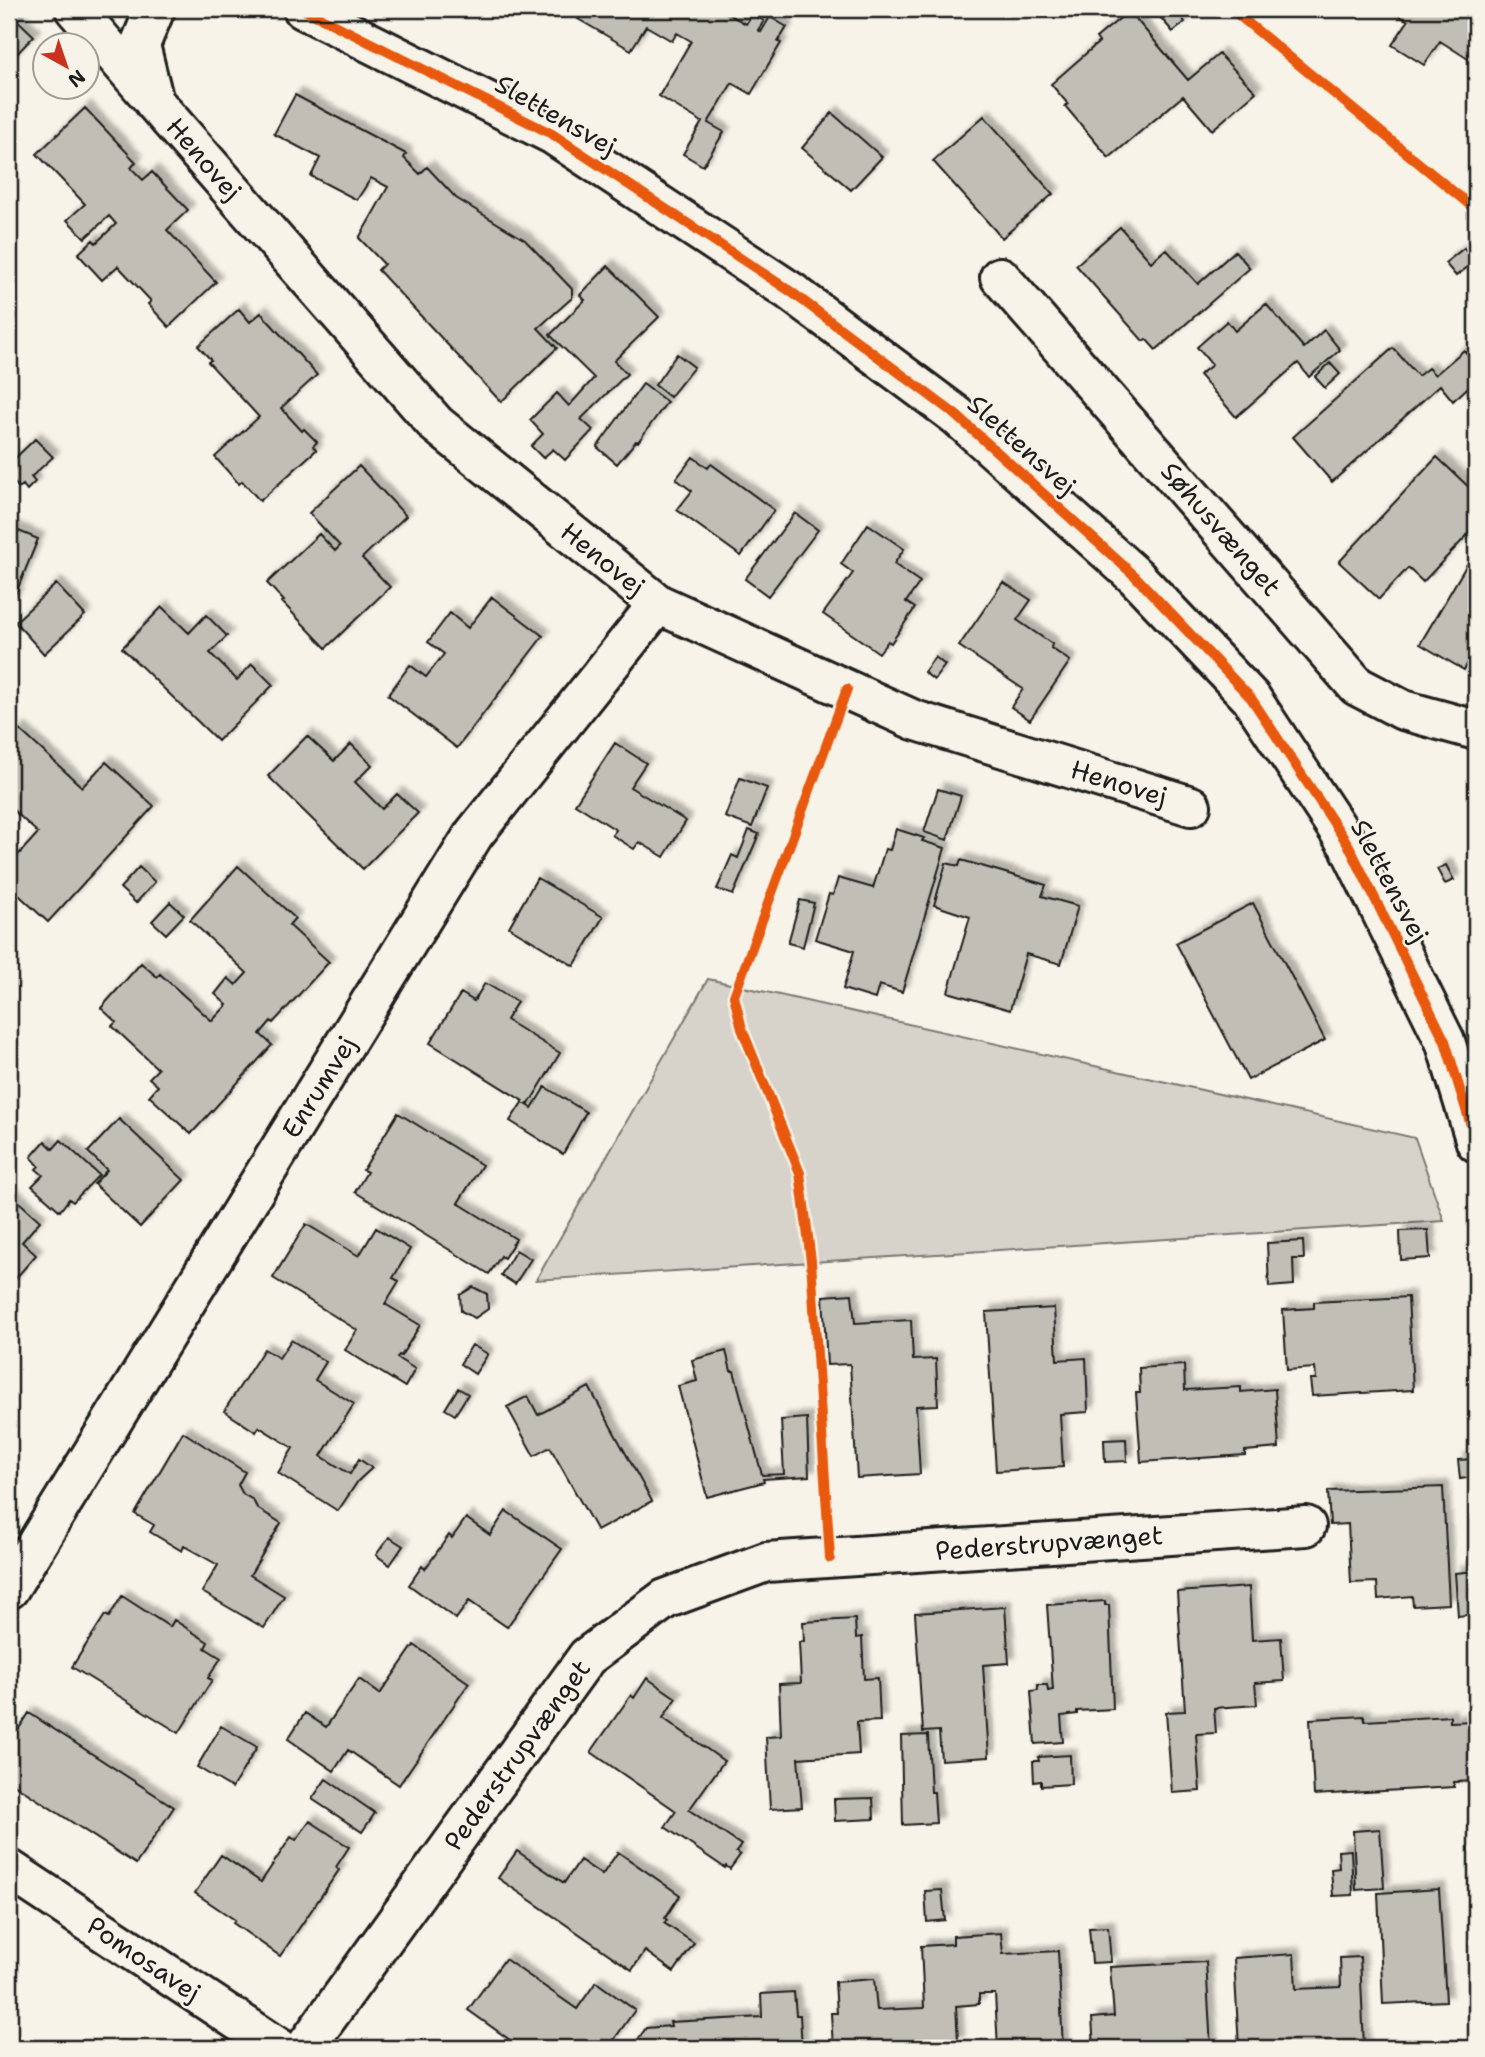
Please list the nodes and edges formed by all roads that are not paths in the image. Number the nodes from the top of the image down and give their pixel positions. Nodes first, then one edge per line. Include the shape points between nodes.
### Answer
1 (75, 9) edge
2 (155, 9) edge
3 (303, 9) edge
4 (155, 102) junction
5 (1000, 277) dead end
6 (658, 604) junction
7 (1476, 730) edge
8 (1191, 806) dead end
9 (1476, 1142) edge
10 (1306, 1525) dead end
11 (9, 1590) edge
12 (9, 1869) edge
13 (279, 2048) edge
14 (305, 2048) edge

1 - 4 street, Henovej
2 - 4 street, Henovej via 140,45
3 - 9 street, Slettensvej via 552,134 790,290 956,415 1135,576 1251,698 1349,846 1445,1041
4 - 6 street, Henovej via 436,424
5 - 7 street, Søhusvænget via 1357,686 1403,710
6 - 8 street, Henovej via 914,720
6 - 11 street, Enrumvej via 474,834
10 - 14 street, Pederstrupvænget via 766,1562 665,1599 587,1657
12 - 13 street, Pomosavej

